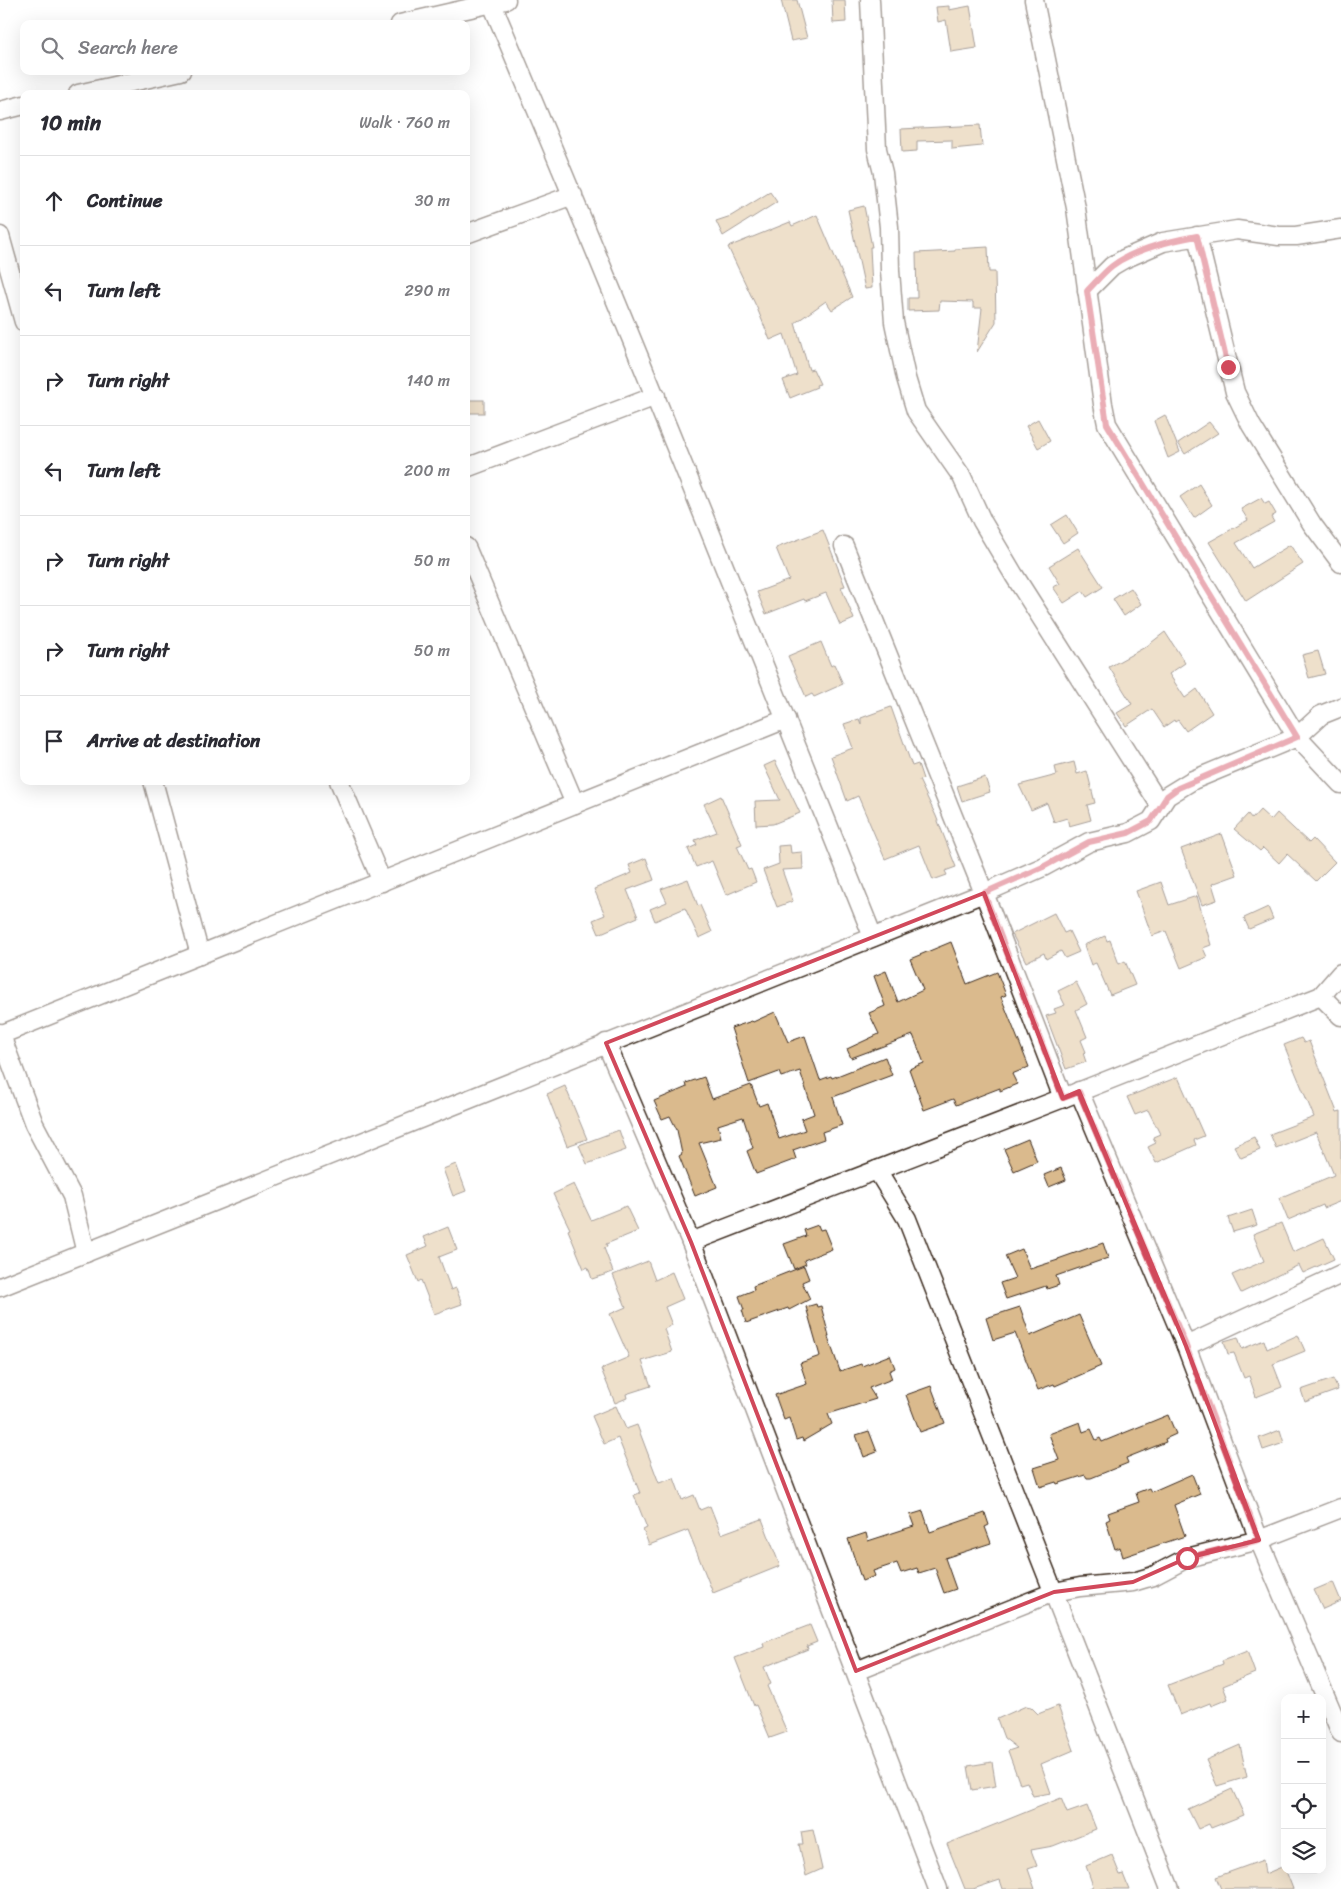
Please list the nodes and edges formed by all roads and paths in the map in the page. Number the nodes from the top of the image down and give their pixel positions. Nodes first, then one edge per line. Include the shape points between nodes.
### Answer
1 (870, 0) edge
2 (1034, 0) edge
3 (499, 2) edge
4 (418, 20) edge
5 (163, 75) edge
6 (96, 90) edge
7 (20, 107) edge
8 (0, 111) edge
9 (573, 195) junction
10 (1341, 229) edge
11 (470, 233) edge
12 (0, 236) edge
13 (1197, 236) junction
14 (1087, 291) junction
15 (20, 308) edge
16 (656, 396) junction
17 (470, 466) edge
18 (844, 546) dead end
19 (470, 556) edge
20 (1341, 563) edge
21 (1341, 707) edge
22 (786, 719) junction
23 (1297, 737) junction
24 (1341, 784) edge
25 (154, 785) edge
26 (341, 785) edge
27 (575, 804) junction
28 (1160, 805) junction
29 (382, 882) junction
30 (984, 893) junction
31 (873, 937) junction
32 (200, 955) junction
33 (1341, 973) edge
34 (1321, 996) junction
35 (1341, 1016) edge
36 (0, 1034) edge
37 (606, 1043) junction
38 (1071, 1095) junction
39 (878, 1170) junction
40 (691, 1242) junction
41 (86, 1253) junction
42 (1341, 1274) edge
43 (0, 1287) edge
44 (1186, 1346) junction
45 (1341, 1508) edge
46 (1259, 1540) junction
47 (1054, 1592) junction
48 (856, 1671) junction
49 (1341, 1733) edge
50 (938, 1889) edge
51 (1170, 1889) edge

1 - 28 street via 877,149 889,227 894,322 916,411 962,477 982,521 1014,575
2 - 14 street via 1076,208
3 - 4 street
3 - 9 street
5 - 6 street
7 - 8 street
9 - 11 street
9 - 16 street
10 - 13 street via 1296,236 1236,230
12 - 15 street
13 - 14 street via 1163,242 1124,259 1112,266
13 - 20 street via 1235,392 1251,425 1312,524
14 - 23 street via 1107,424
16 - 17 street
16 - 22 street
18 - 30 street
19 - 27 street
21 - 23 street via 1321,714
22 - 27 street
22 - 31 street
23 - 24 street
23 - 28 street via 1193,780 1167,796
25 - 32 street
26 - 29 street
27 - 29 street
28 - 30 street via 1151,821 1128,833 1089,842
29 - 32 street
30 - 31 street
30 - 38 street
31 - 37 street
32 - 36 street
33 - 34 street
34 - 35 street
34 - 38 street
36 - 41 street via 34,1124 72,1196
37 - 40 street
37 - 41 street
38 - 39 street
38 - 44 street
39 - 40 street
39 - 47 street via 907,1219
40 - 48 street
41 - 43 street
42 - 44 street
44 - 46 street
45 - 46 street
46 - 47 street via 1187,1558 1153,1576 1133,1582
46 - 49 street
47 - 48 street
47 - 51 street
48 - 50 street

